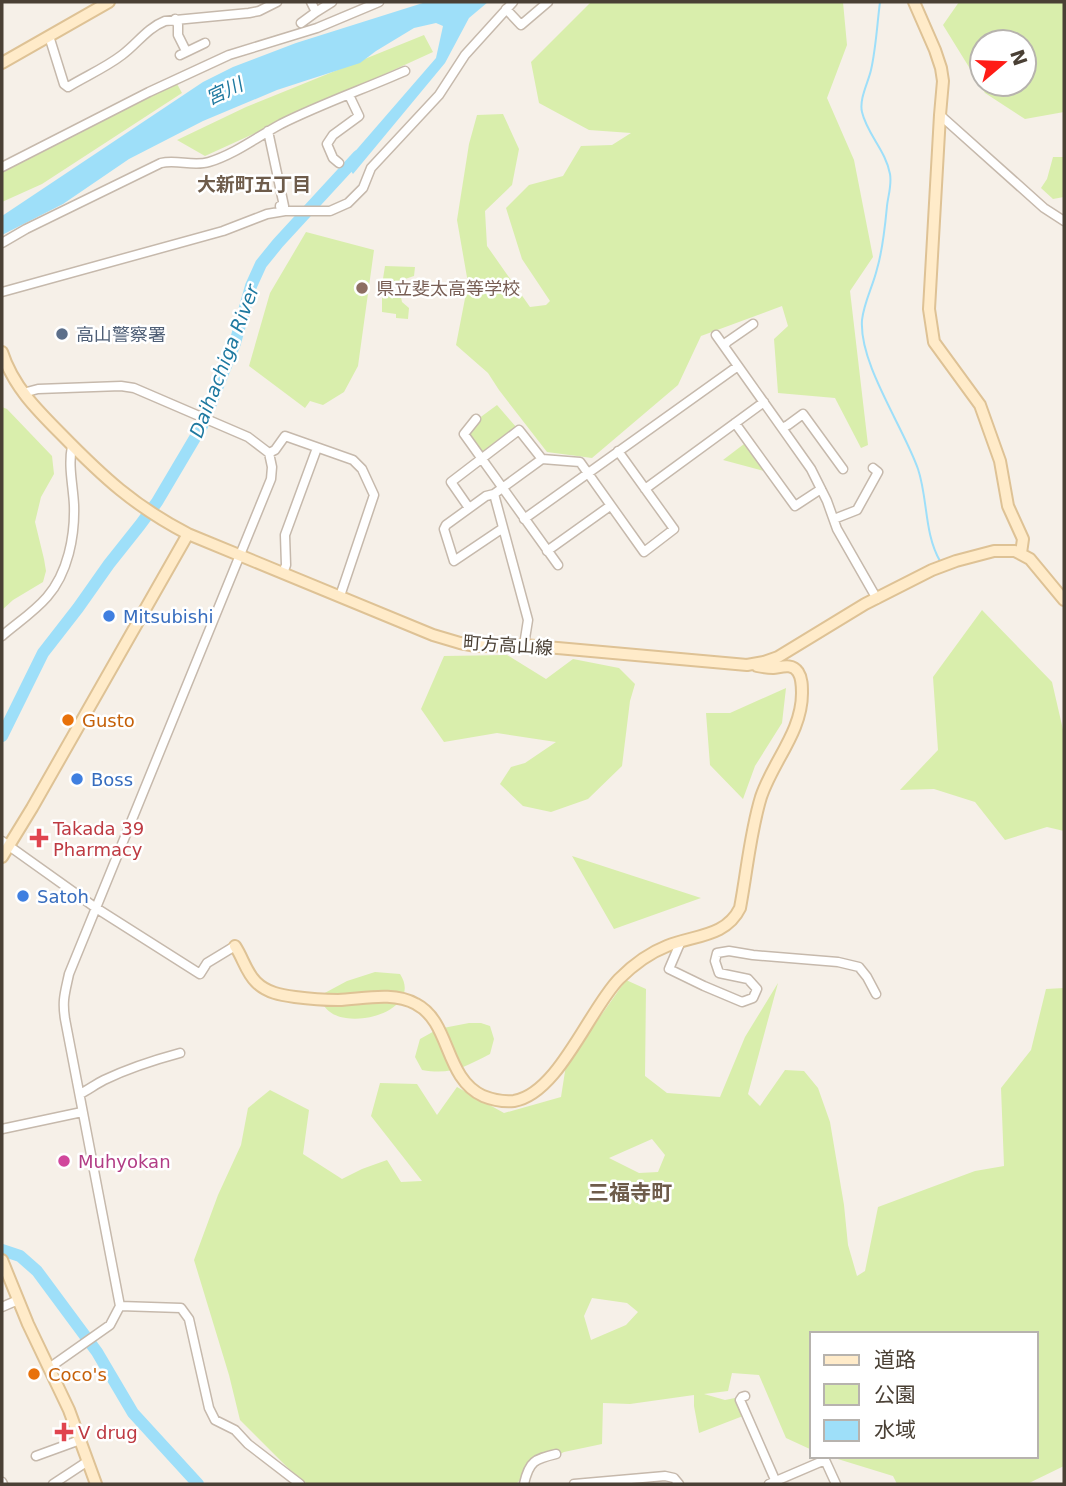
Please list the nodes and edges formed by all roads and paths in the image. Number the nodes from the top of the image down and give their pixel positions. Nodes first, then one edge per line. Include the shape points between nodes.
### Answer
1 (108, 2) edge
2 (278, 2) edge
3 (311, 2) edge
4 (332, 2) edge
5 (379, 2) edge
6 (548, 2) edge
7 (914, 2) edge
8 (509, 5) edge
9 (316, 12) junction
10 (175, 19) junction
11 (301, 23) dead end
12 (49, 36) junction
13 (205, 43) dead end
14 (2, 63) edge
15 (405, 71) dead end
16 (349, 95) junction
17 (940, 115) junction
18 (268, 131) junction
19 (339, 163) dead end
20 (2, 167) edge
21 (283, 211) junction
22 (1064, 221) edge
23 (2, 243) edge
24 (2, 292) edge
25 (753, 324) dead end
26 (716, 335) dead end
27 (724, 346) junction
28 (2, 352) edge
29 (738, 366) junction
30 (23, 393) junction
31 (764, 402) junction
32 (476, 419) dead end
33 (735, 423) junction
34 (782, 428) junction
35 (72, 446) junction
36 (317, 448) junction
37 (618, 451) junction
38 (269, 453) junction
39 (482, 459) junction
40 (542, 459) junction
41 (873, 468) dead end
42 (843, 469) dead end
43 (587, 474) junction
44 (502, 487) junction
45 (645, 489) junction
46 (821, 489) junction
47 (494, 494) junction
48 (610, 506) junction
49 (469, 508) junction
50 (524, 519) junction
51 (834, 519) junction
52 (503, 528) junction
53 (188, 534) junction
54 (547, 551) junction
55 (1021, 553) junction
56 (241, 555) junction
57 (558, 565) dead end
58 (283, 573) junction
59 (340, 596) junction
60 (877, 599) junction
61 (1064, 600) edge
62 (2, 636) edge
63 (524, 645) junction
64 (747, 665) junction
65 (5, 843) edge
66 (2, 857) edge
67 (96, 908) junction
68 (681, 941) junction
69 (235, 946) joint
70 (876, 994) dead end
71 (180, 1053) dead end
72 (79, 1094) junction
73 (82, 1112) junction
74 (2, 1129) edge
75 (3, 1263) edge
76 (18, 1300) junction
77 (120, 1306) junction
78 (2, 1307) edge
79 (49, 1368) junction
80 (745, 1396) dead end
81 (80, 1440) junction
82 (556, 1454) dead end
83 (36, 1456) dead end
84 (88, 1461) junction
85 (637, 1481) edge
86 (773, 1483) edge
87 (53, 1484) edge
88 (96, 1484) edge
89 (298, 1484) edge
90 (524, 1484) edge
91 (574, 1484) edge
92 (680, 1484) edge
93 (836, 1484) edge

1 - 12 street
2 - 10 street via 249,13
3 - 9 street
4 - 9 street
5 - 20 street via 317,28 229,55
6 - 8 street via 521,25
7 - 17 street via 941,68
8 - 21 street via 432,104 370,168 356,198 326,211
9 - 11 street
10 - 12 street via 157,24 124,54 68,87
10 - 13 street via 183,53
12 - 14 street
15 - 16 street
16 - 18 street
16 - 19 street via 359,116 327,144
17 - 22 street
17 - 55 street via 929,309 932,335 984,413 1008,506 1023,539
18 - 21 street
18 - 23 street via 225,157 205,163 162,163
21 - 24 street
25 - 27 street
26 - 27 street
27 - 29 street
28 - 30 street, 町方高山線
29 - 31 street
29 - 37 street
30 - 35 street, 町方高山線
30 - 38 street via 38,388 127,387 248,436
31 - 33 street
31 - 34 street
32 - 39 street via 464,433
33 - 45 street
33 - 46 street via 795,506
34 - 42 street via 803,414
34 - 46 street
35 - 53 street, 町方高山線 via 133,502
35 - 62 street via 74,524 60,577 47,597
36 - 38 street via 285,436
36 - 58 street via 285,535
36 - 59 street via 354,460 374,495
37 - 43 street
37 - 45 street
38 - 56 street via 271,479
39 - 40 street via 519,430
39 - 44 street
39 - 49 street via 451,482
40 - 43 street via 580,463
40 - 44 street
41 - 51 street via 878,472 856,510
43 - 48 street
43 - 50 street
44 - 47 street
44 - 50 street
45 - 48 street via 674,529 644,552
46 - 51 street
47 - 49 street
47 - 52 street
48 - 54 street
49 - 52 street via 444,528 454,561
50 - 54 street
51 - 60 street
52 - 63 street via 528,620
53 - 56 street, 町方高山線
53 - 65 street via 38,796
54 - 57 street
55 - 60 street, 町方高山線 via 994,551 942,565
55 - 61 street via 1036,564
56 - 58 street, 町方高山線
56 - 67 street
58 - 59 street, 町方高山線
59 - 63 street, 町方高山線 via 460,643
60 - 64 street, 町方高山線 via 778,657
63 - 64 street, 町方高山線
64 - 68 street via 797,670 802,684 800,712 761,798 740,908 719,930
65 - 66 street
65 - 67 street
67 - 69 street via 200,974 207,963
67 - 72 street via 63,1001
68 - 69 street via 630,968 611,987 549,1081 530,1095 507,1101 477,1093 464,1081 441,1034 417,1004 392,997 320,1000 273,992 250,975
68 - 70 street via 669,969 742,1002 753,998 757,989 748,979 719,972 717,953 859,967
71 - 72 street via 137,1066
72 - 73 street
73 - 74 street
73 - 77 street
75 - 76 street
76 - 78 street
76 - 79 street
77 - 79 street via 100,1334
77 - 89 street via 181,1308 188,1319 215,1420 235,1430
79 - 81 street
80 - 86 street via 740,1400
81 - 83 street
81 - 84 street
82 - 90 street via 537,1459
84 - 87 street
84 - 88 street
85 - 91 street
85 - 92 street via 669,1476
86 - 93 street via 825,1460

